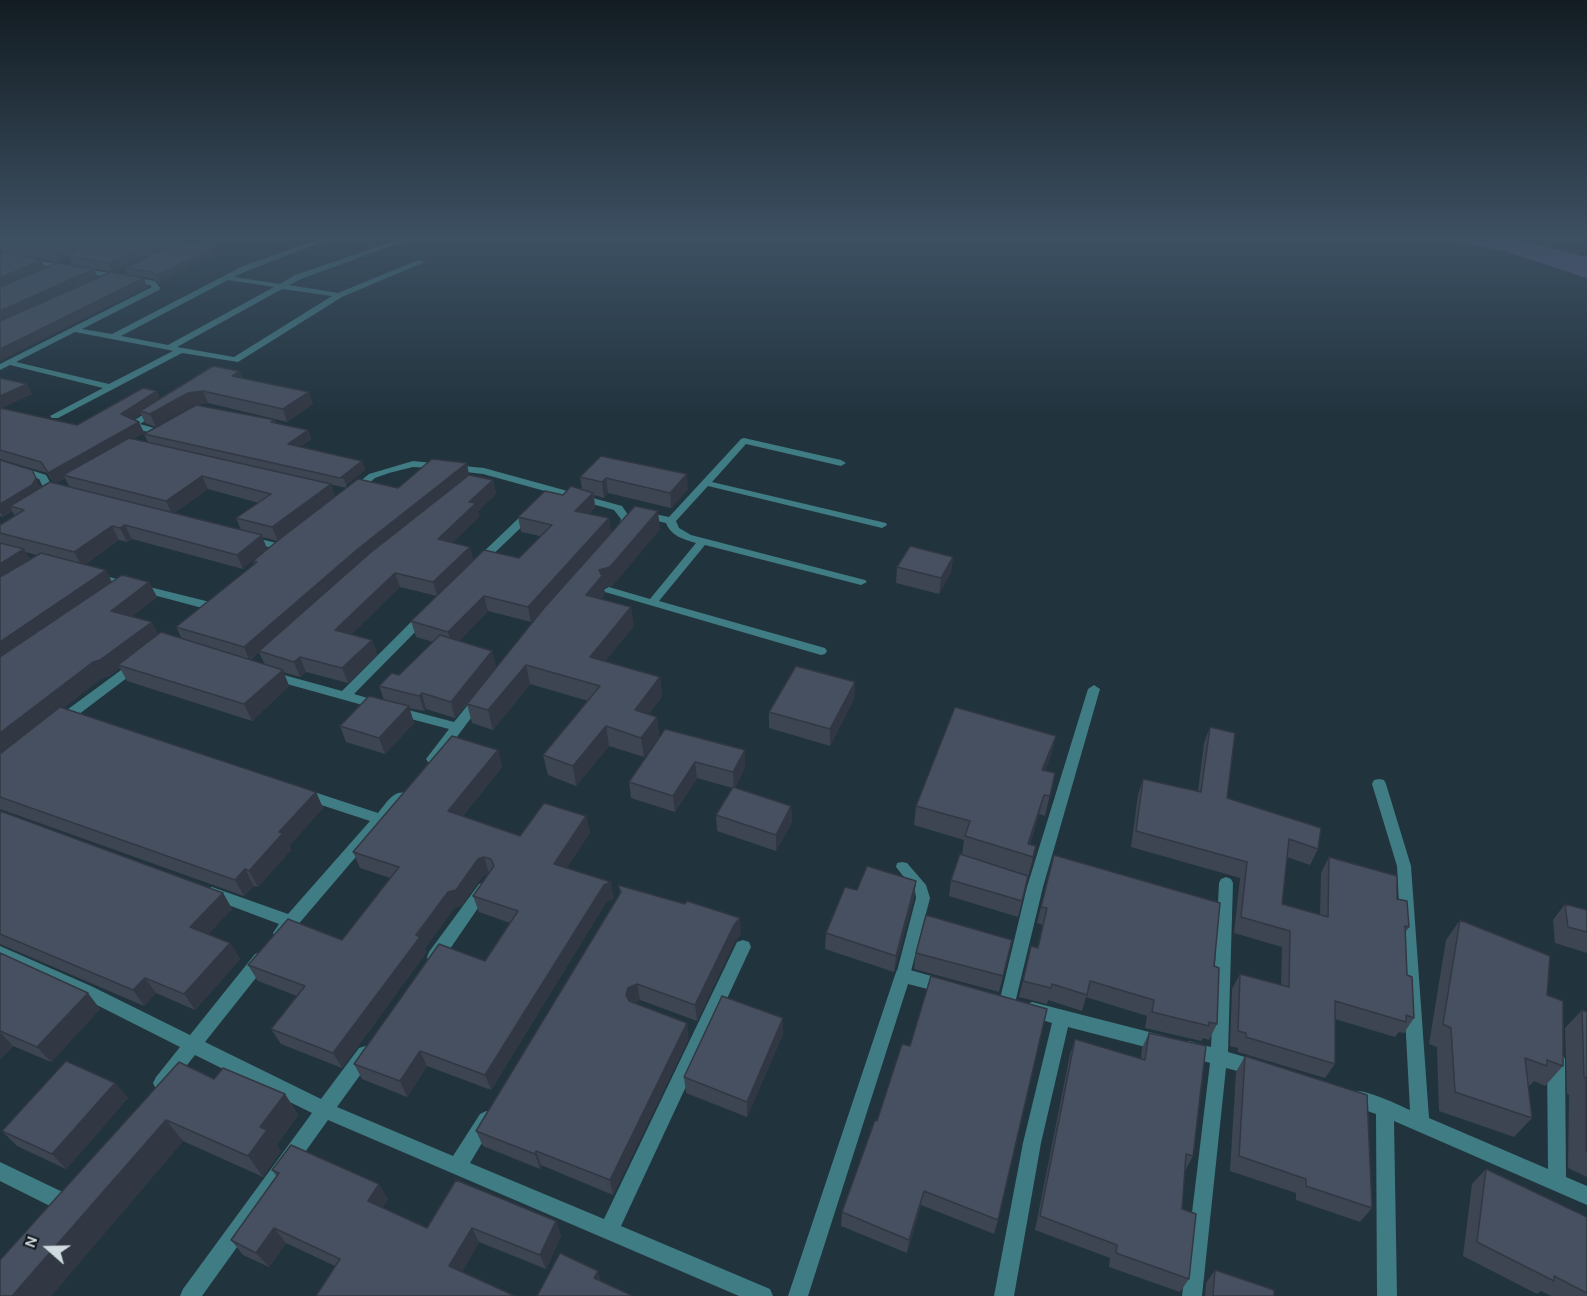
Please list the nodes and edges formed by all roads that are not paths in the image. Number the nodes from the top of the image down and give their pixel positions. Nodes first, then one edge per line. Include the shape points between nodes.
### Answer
1 (138, 297) edge
2 (189, 297) edge
3 (263, 297) edge
4 (335, 297) edge
5 (76, 330) junction
6 (113, 337) junction
7 (170, 348) junction
8 (181, 350) junction
9 (235, 360) junction
10 (10, 363) junction
11 (0, 367) edge
12 (225, 367) edge
13 (111, 387) junction
14 (164, 405) edge
15 (55, 416) dead end
16 (168, 426) edge
17 (158, 432) junction
18 (144, 441) edge
19 (841, 463) dead end
20 (1, 464) edge
21 (484, 471) junction
22 (706, 483) junction
23 (466, 485) edge
24 (556, 489) junction
25 (342, 496) edge
26 (38, 503) edge
27 (618, 508) junction
28 (671, 521) junction
29 (882, 525) dead end
30 (235, 536) edge
31 (616, 538) edge
32 (703, 541) junction
33 (280, 547) edge
34 (81, 572) edge
35 (466, 574) edge
36 (861, 582) dead end
37 (609, 590) dead end
38 (652, 603) junction
39 (210, 606) edge
40 (434, 606) edge
41 (821, 651) dead end
42 (149, 655) edge
43 (261, 672) edge
44 (1094, 688) dead end
45 (485, 691) edge
46 (344, 697) junction
47 (68, 716) junction
48 (90, 723) edge
49 (457, 727) junction
50 (51, 729) edge
51 (424, 771) edge
52 (1379, 784) dead end
53 (410, 787) edge
54 (291, 790) edge
55 (380, 819) junction
56 (902, 867) dead end
57 (490, 880) edge
58 (1226, 883) dead end
59 (201, 889) edge
60 (291, 922) junction
61 (743, 947) dead end
62 (0, 953) edge
63 (428, 966) edge
64 (903, 975) junction
65 (961, 990) edge
66 (1061, 1019) junction
67 (683, 1027) edge
68 (702, 1033) junction
69 (193, 1043) junction
70 (373, 1043) edge
71 (1556, 1047) edge
72 (1219, 1056) junction
73 (1274, 1073) edge
74 (1341, 1094) edge
75 (151, 1097) edge
76 (494, 1106) edge
77 (1385, 1108) junction
78 (324, 1110) junction
79 (1420, 1123) junction
80 (458, 1165) junction
81 (0, 1171) edge
82 (1557, 1183) junction
83 (1587, 1196) edge
84 (51, 1221) edge
85 (609, 1230) junction
86 (190, 1296) edge
87 (763, 1296) edge
88 (798, 1296) edge
89 (1004, 1296) edge
90 (1192, 1296) edge
91 (1387, 1296) edge

1 - 5 street
2 - 6 street
3 - 7 street
4 - 9 street
5 - 6 street
5 - 10 street
6 - 7 street
7 - 8 street
8 - 9 street
8 - 13 street
9 - 12 street
10 - 11 street
10 - 13 street
13 - 15 street
14 - 17 street via 133,425
16 - 17 street
17 - 18 street
19 - 22 street via 744,441
20 - 26 street via 43,477 52,492
21 - 23 street
21 - 24 street
21 - 25 street via 413,464 372,476
22 - 28 street
22 - 29 street
24 - 27 street
24 - 35 street
27 - 28 street
27 - 31 street via 627,519
28 - 32 street via 674,530
30 - 33 street
32 - 36 street
32 - 38 street
34 - 39 street via 122,589
37 - 38 street
38 - 41 street
40 - 46 street
42 - 47 street
43 - 46 street
44 - 66 street via 1030,885 1001,1001
45 - 49 street
46 - 49 street
47 - 48 street
47 - 50 street
49 - 51 street
52 - 79 street via 1404,866
53 - 55 street
54 - 55 street
55 - 60 street
56 - 64 lane via 923,898
57 - 63 street
58 - 72 street
59 - 60 street
60 - 69 street
61 - 68 street
62 - 69 street
64 - 65 street
64 - 88 street
66 - 72 street
66 - 89 street via 1032,1143
67 - 68 street
68 - 85 street
69 - 75 street
69 - 78 street
70 - 78 street
71 - 82 street
72 - 73 street
72 - 90 street
74 - 77 street
76 - 80 street
77 - 79 street
77 - 91 street
78 - 80 street
78 - 86 street
79 - 82 street
80 - 85 street
81 - 84 street via 70,1200
82 - 83 street
85 - 87 street

